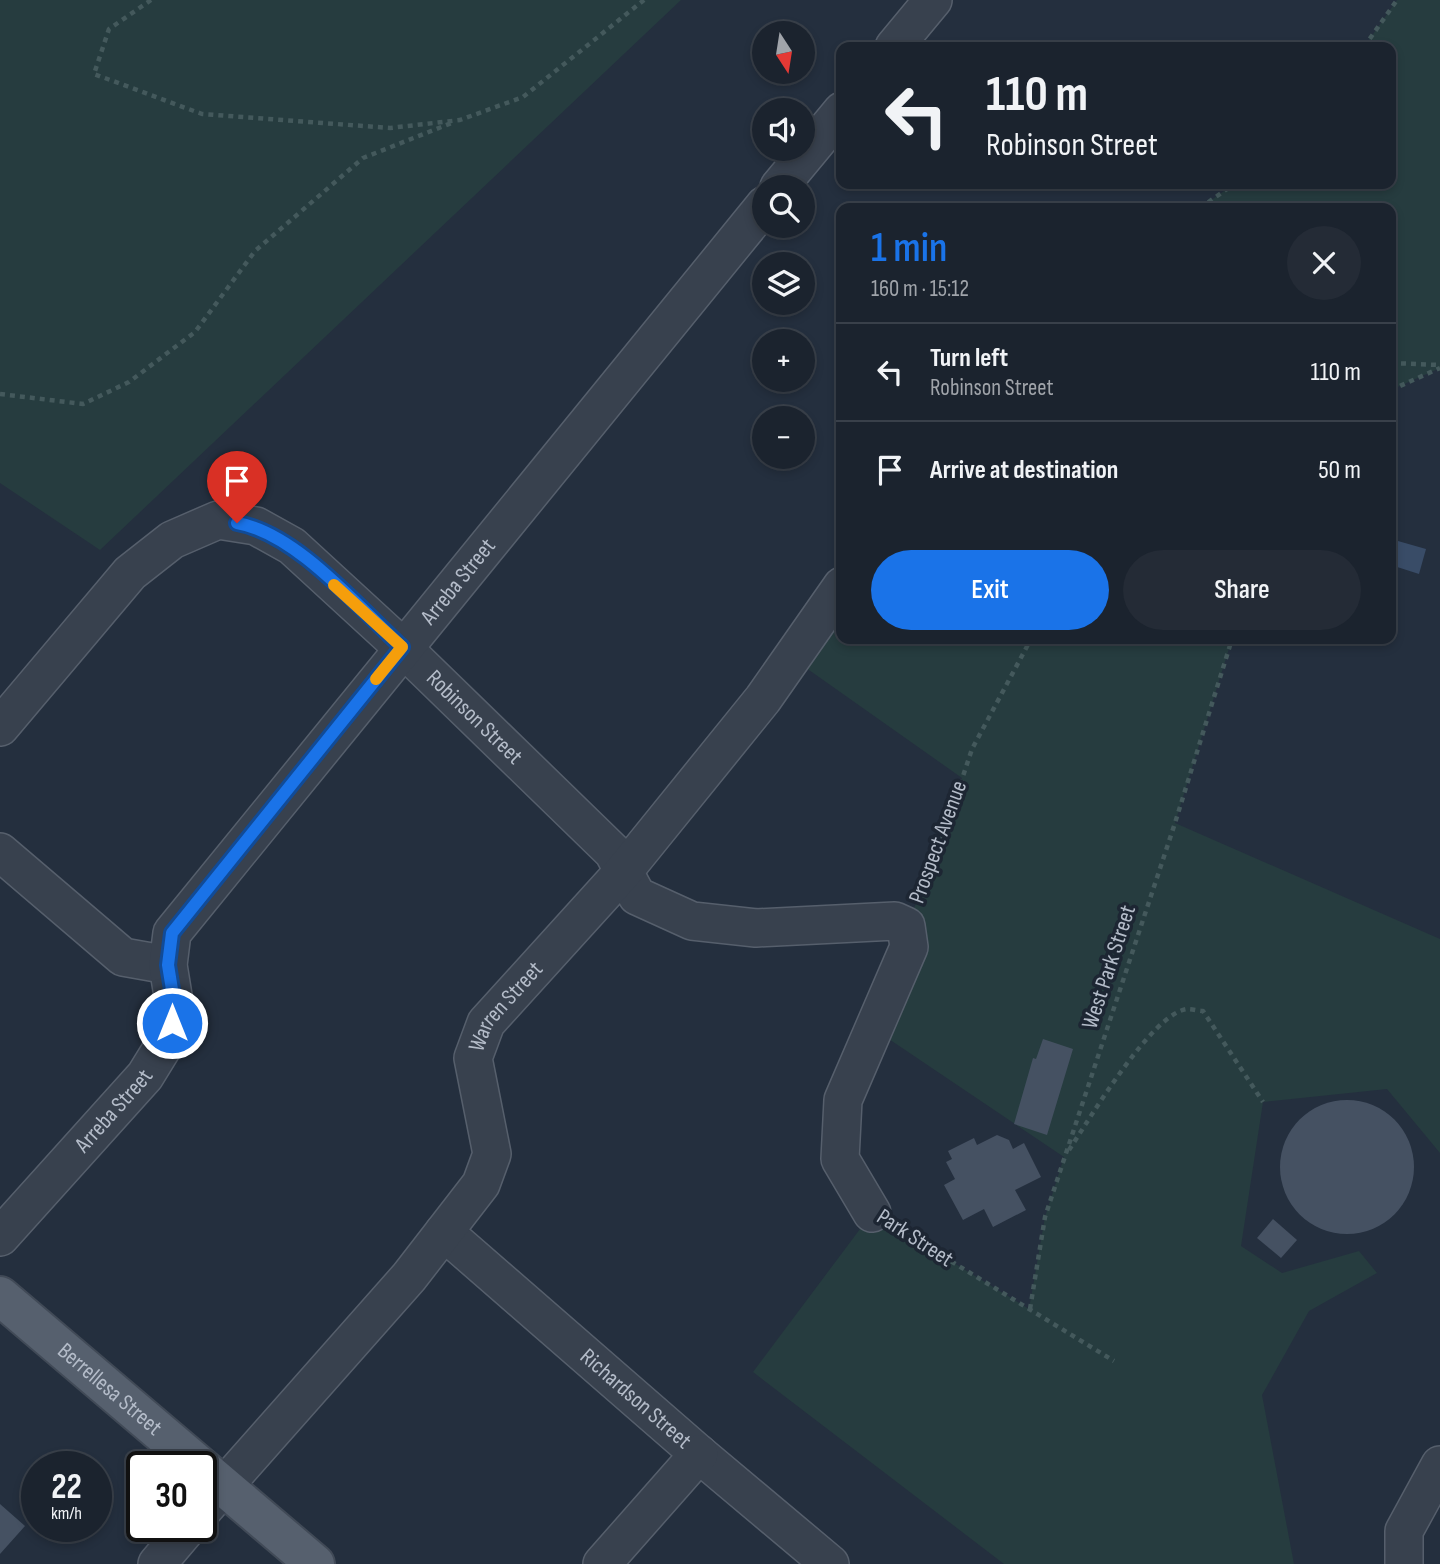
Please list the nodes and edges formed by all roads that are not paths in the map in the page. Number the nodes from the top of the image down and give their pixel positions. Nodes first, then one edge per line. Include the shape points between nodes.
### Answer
1 (933, 0) edge
2 (898, 42) edge
3 (836, 118) edge
4 (789, 175) edge
5 (752, 221) edge
6 (836, 595) edge
7 (402, 647) junction
8 (0, 727) edge
9 (0, 852) edge
10 (623, 872) junction
11 (906, 926) joint
12 (168, 965) junction
13 (872, 1213) road end
14 (444, 1232) junction
15 (0, 1237) edge
16 (0, 1296) edge
17 (163, 1451) edge
18 (699, 1454) junction
19 (1440, 1465) edge
20 (217, 1493) edge
21 (217, 1501) edge
22 (176, 1542) edge
23 (157, 1564) edge
24 (316, 1564) edge
25 (602, 1564) edge
26 (831, 1564) edge
27 (1404, 1564) edge

1 - 2 street
3 - 4 street
5 - 7 street, Arreba Street
6 - 10 street, Warren Street via 763,699
7 - 8 street, Robinson Street via 292,546 256,526 218,520 172,540 130,573
7 - 10 street, Robinson Street via 613,852
7 - 12 street, Arreba Street via 172,933
9 - 12 street via 123,957
10 - 11 street, Prospect Avenue via 638,896 692,921 756,928 895,921
10 - 14 street, Warren Street via 486,1023 473,1058 492,1154 481,1184
11 - 13 street, Park Street via 909,947 843,1100 840,1159
12 - 15 street, Arreba Street via 175,1008 169,1037 145,1076
14 - 18 street, Richardson Street
14 - 20 street, Warren Street
16 - 17 main road, Berrellesa Street
18 - 25 street
18 - 26 street, Richardson Street
19 - 27 street via 1404,1531
21 - 24 main road, Berrellesa Street
22 - 23 street

